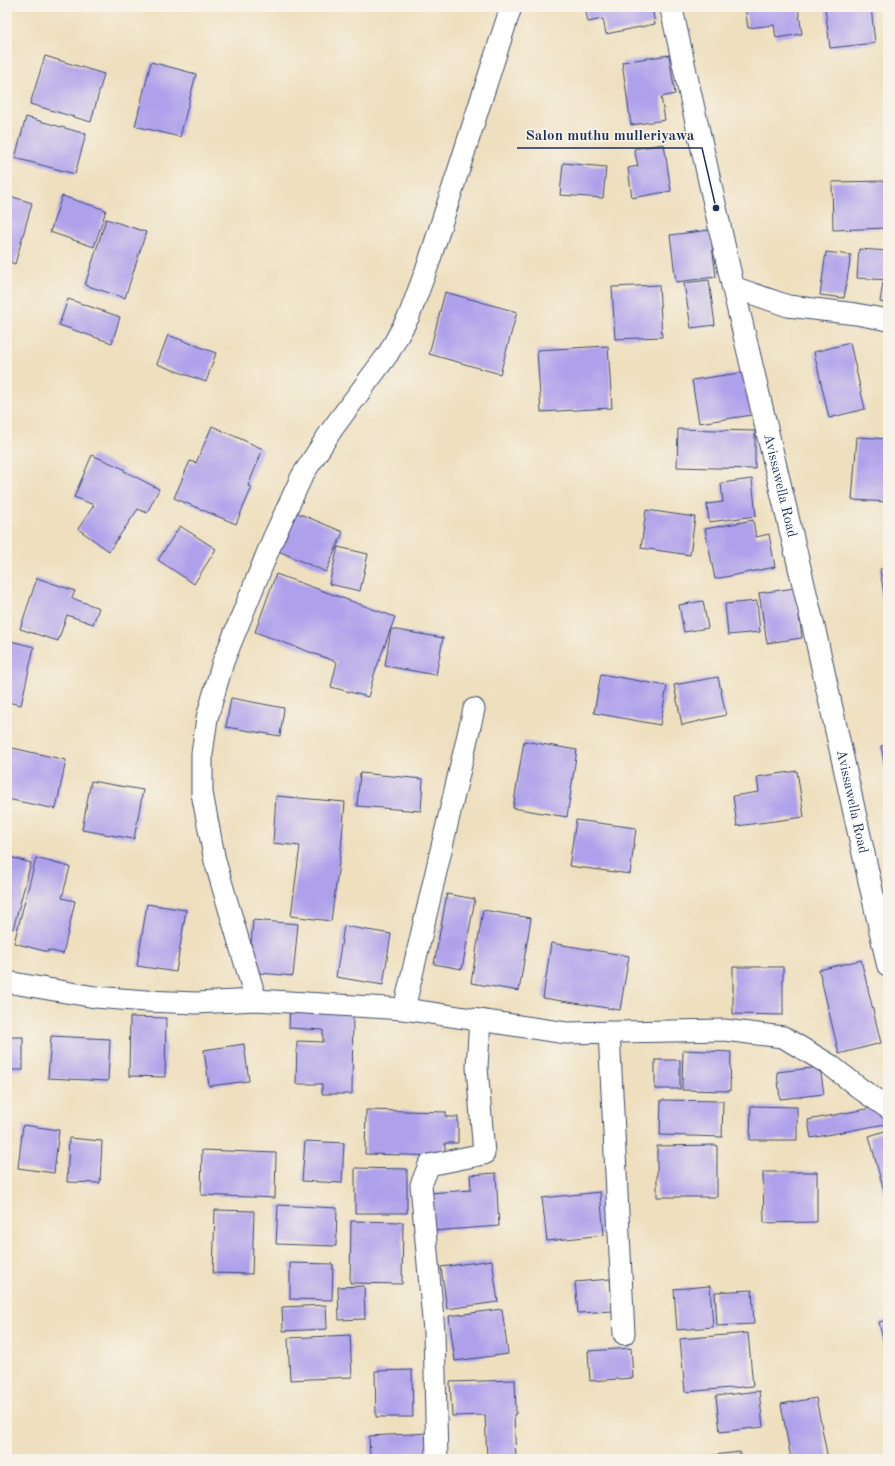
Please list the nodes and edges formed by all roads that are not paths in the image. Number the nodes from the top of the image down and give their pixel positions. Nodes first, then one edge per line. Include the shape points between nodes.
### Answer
1 (511, 7) edge
2 (671, 7) edge
3 (733, 287) junction
4 (888, 320) edge
5 (474, 709) dead end
6 (888, 965) edge
7 (7, 982) edge
8 (256, 1000) junction
9 (404, 1009) junction
10 (480, 1020) junction
11 (609, 1032) junction
12 (888, 1108) edge
13 (624, 1334) dead end
14 (437, 1459) edge

1 - 8 street via 409,316 388,354 333,428 302,476 272,539 223,662 207,718 202,754 202,793 215,861
2 - 3 main road, Avissawella Road
3 - 4 street via 788,306
3 - 6 main road, Avissawella Road via 815,633
5 - 9 street
7 - 8 street via 95,997 146,1001 196,1003
8 - 9 street
9 - 10 street
10 - 11 street via 566,1032
10 - 14 street via 477,1067 484,1154 429,1165 421,1185 434,1331
11 - 12 street via 724,1030 783,1037 830,1065
11 - 13 street

